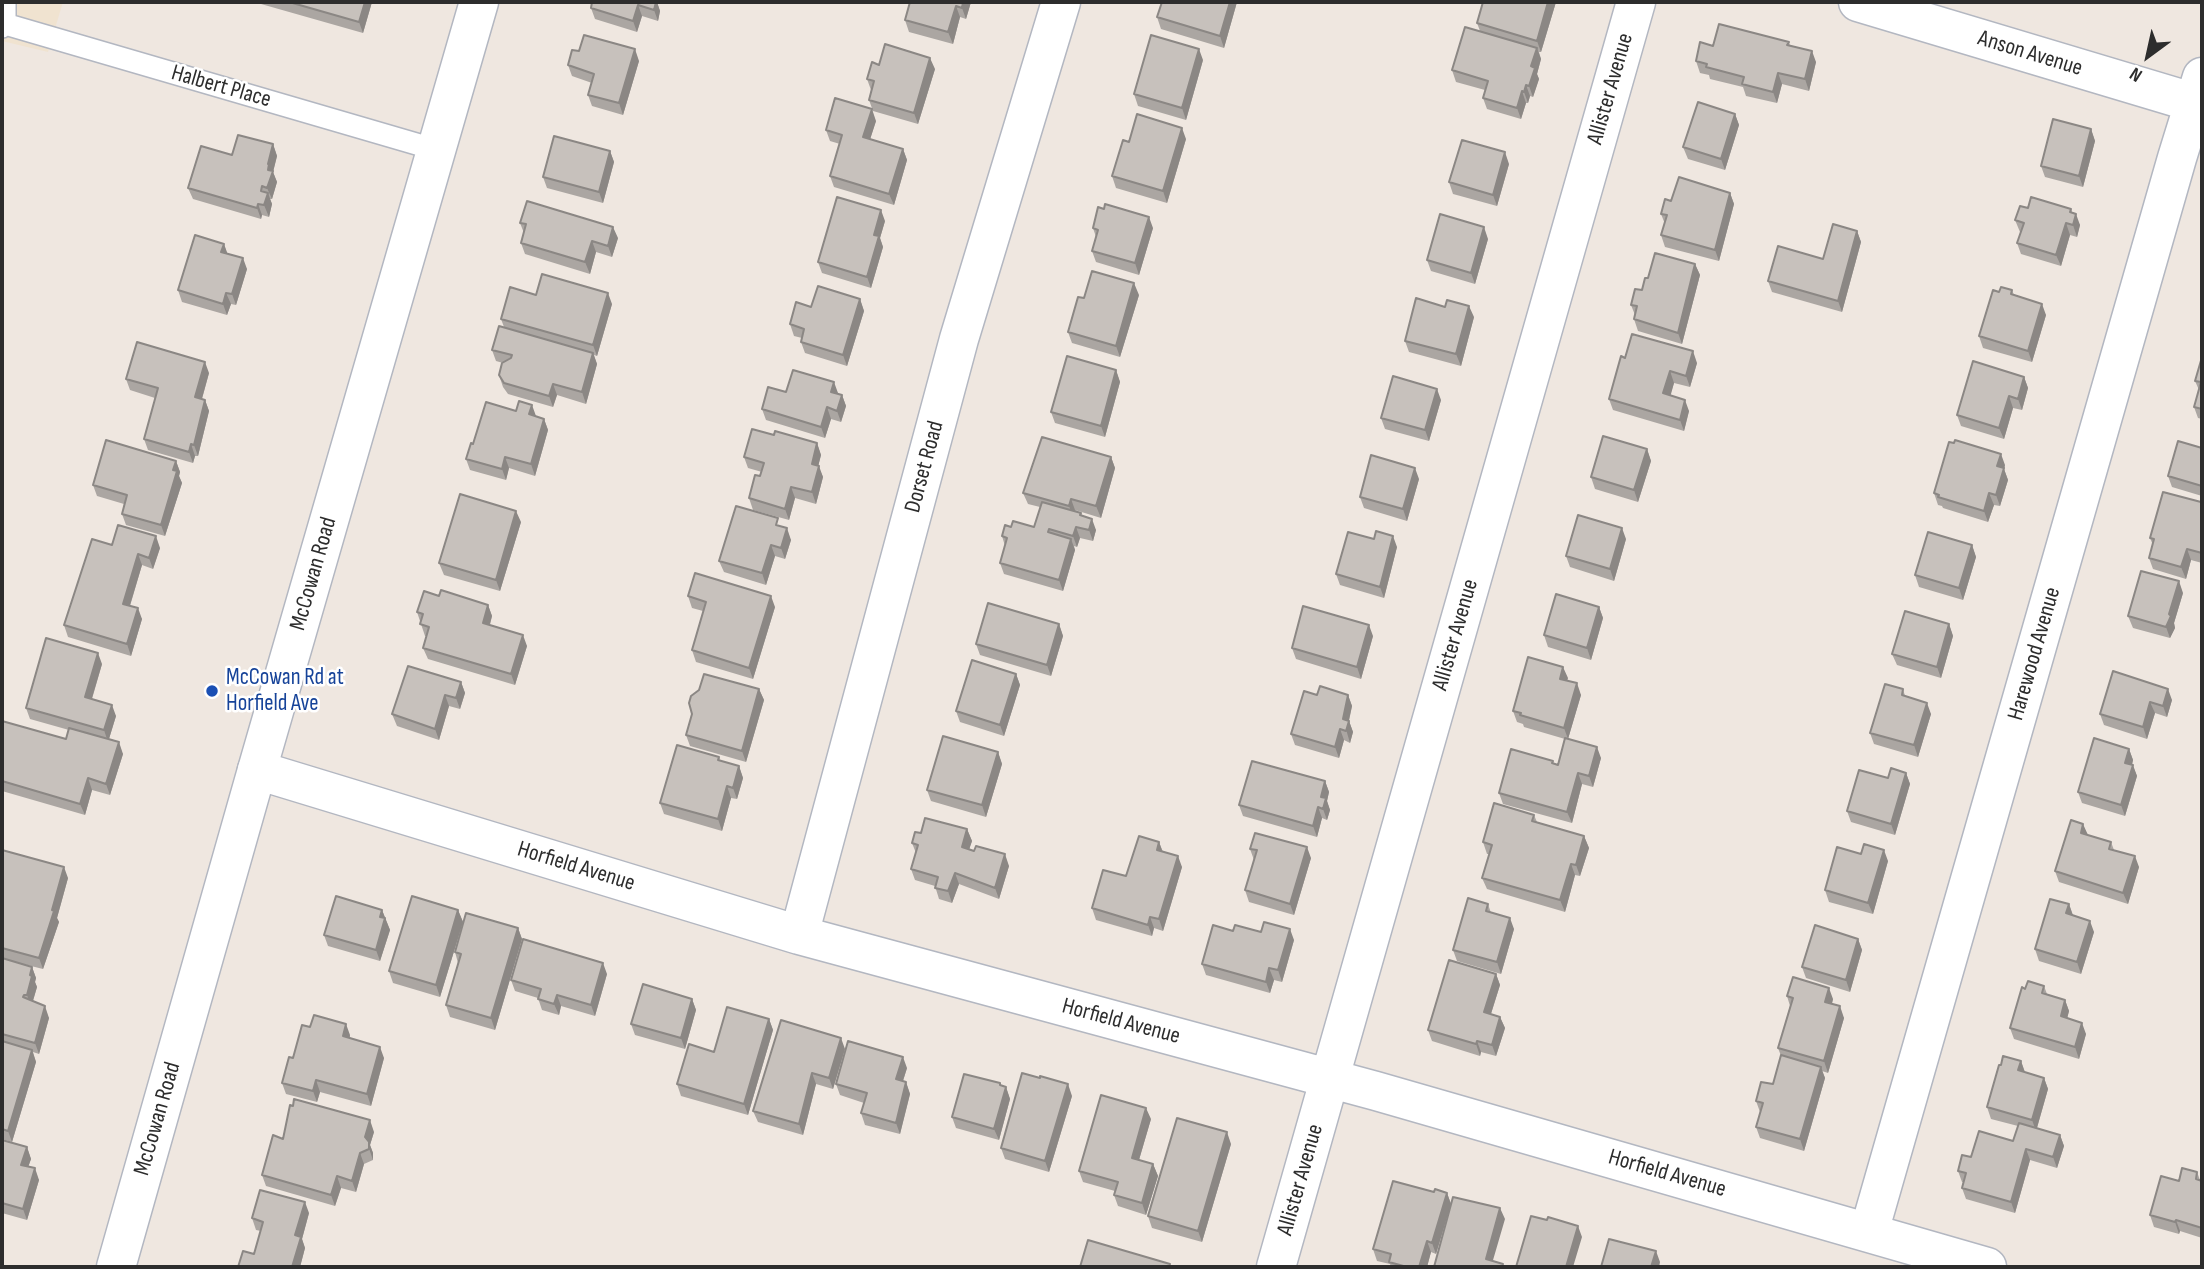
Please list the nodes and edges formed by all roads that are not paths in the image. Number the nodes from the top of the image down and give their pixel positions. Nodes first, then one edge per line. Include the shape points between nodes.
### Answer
1 (5, 2) edge
2 (480, 2) edge
3 (1061, 2) edge
4 (1636, 2) edge
5 (1858, 2) edge
6 (4, 25) edge
7 (2199, 95) edge
8 (437, 150) junction
9 (257, 770) junction
10 (799, 934) junction
11 (1330, 1078) junction
12 (1869, 1233) junction
13 (116, 1267) edge
14 (1276, 1267) edge
15 (1987, 1267) edge

1 - 6 lane
2 - 8 street, McCowan Road
3 - 10 street, Dorset Road via 959,339
4 - 11 street, Allister Avenue
5 - 7 street, Anson Avenue
6 - 8 lane, Halbert Place
7 - 12 street, Harewood Avenue
8 - 9 street, McCowan Road
9 - 10 street, Horfield Avenue
9 - 13 street, McCowan Road
10 - 11 street, Horfield Avenue
11 - 12 street, Horfield Avenue
11 - 14 street, Allister Avenue
12 - 15 street, Horfield Avenue

